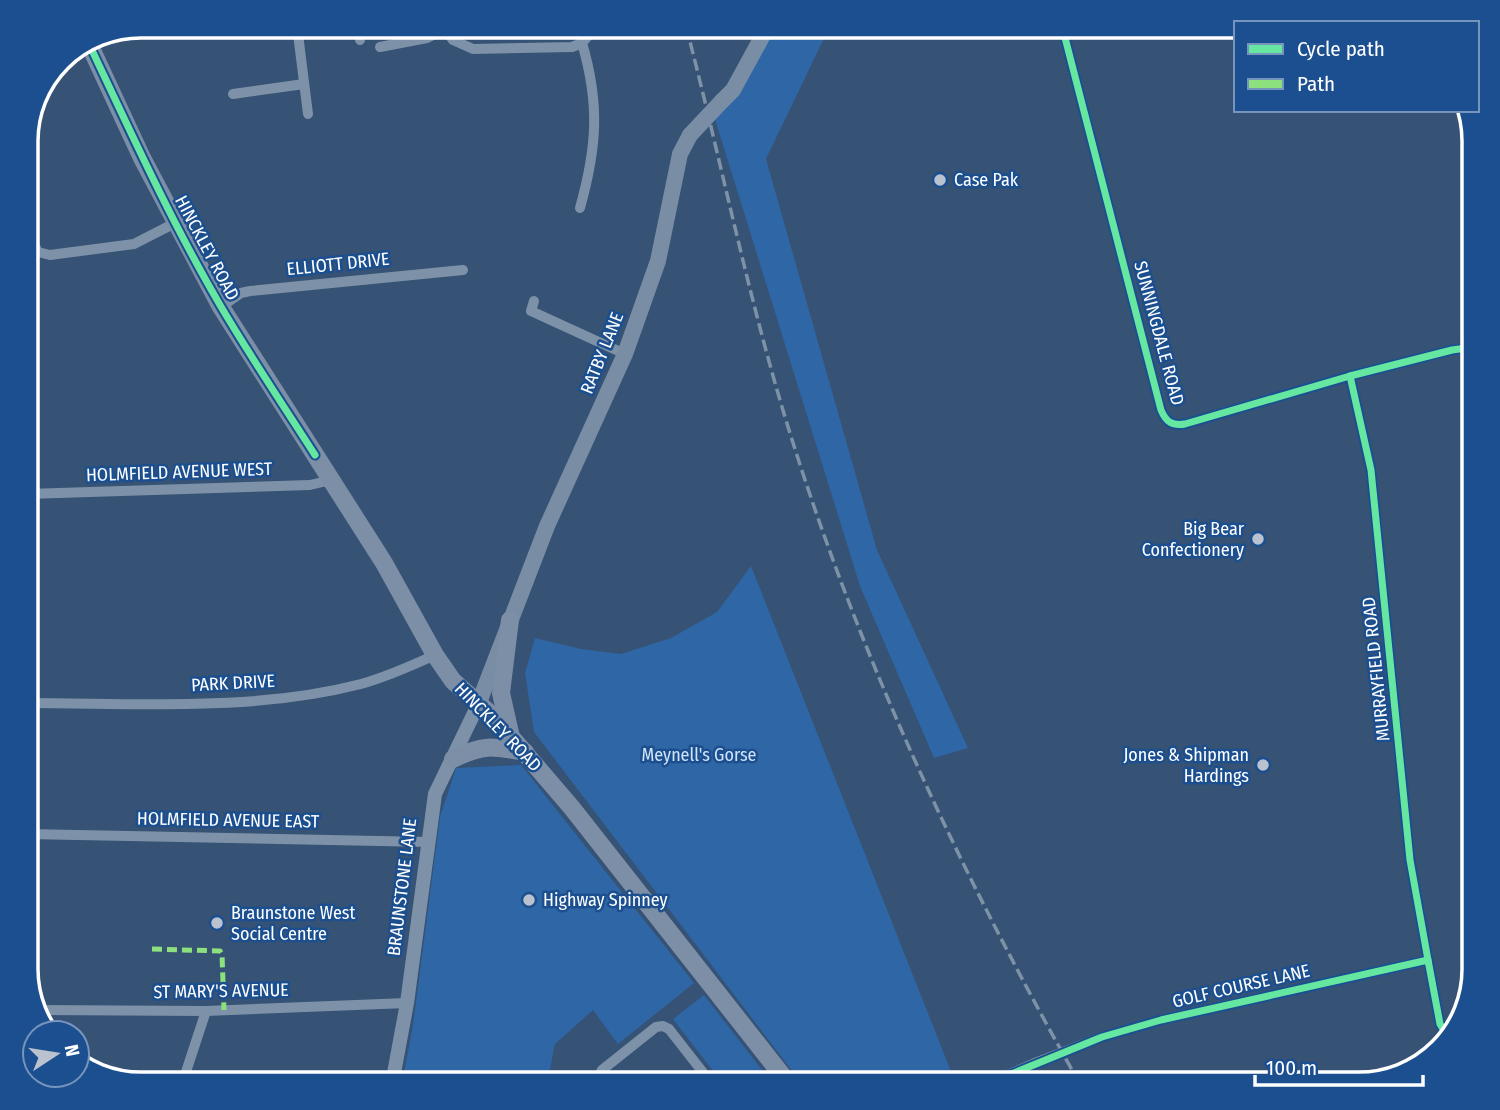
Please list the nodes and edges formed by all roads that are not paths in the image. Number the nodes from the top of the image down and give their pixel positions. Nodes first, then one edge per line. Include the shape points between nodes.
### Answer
1 (298, 38) edge
2 (426, 38) edge
3 (452, 38) edge
4 (586, 38) edge
5 (761, 38) edge
6 (1065, 38) edge
7 (582, 43) junction
8 (380, 47) dead end
9 (93, 51) edge
10 (304, 84) junction
11 (233, 94) dead end
12 (308, 114) dead end
13 (580, 208) dead end
14 (175, 222) junction
15 (39, 252) edge
16 (463, 270) dead end
17 (534, 301) dead end
18 (221, 307) junction
19 (1462, 349) edge
20 (625, 354) junction
21 (1350, 376) junction
22 (331, 480) junction
23 (39, 494) edge
24 (510, 620) junction
25 (435, 655) junction
26 (39, 703) edge
27 (478, 705) junction
28 (511, 736) junction
29 (525, 752) junction
30 (453, 759) junction
31 (39, 834) edge
32 (429, 842) junction
33 (1428, 960) junction
34 (407, 1003) junction
35 (48, 1010) edge
36 (205, 1011) junction
37 (1442, 1028) edge
38 (186, 1072) edge
39 (394, 1072) edge
40 (601, 1072) edge
41 (703, 1072) edge
42 (780, 1072) edge
43 (1013, 1072) edge

1 - 10 street
2 - 8 street
3 - 7 street via 473,49
4 - 7 street
5 - 20 main road, RATBY LANE, bridge via 733,90 690,135 680,154 658,261
6 - 21 street, SUNNINGDALE ROAD via 1164,417 1185,424
7 - 13 street via 595,96 595,121
9 - 14 main road, HINCKLEY ROAD
10 - 11 street
10 - 12 street
14 - 15 street via 134,244 50,255
14 - 18 main road, HINCKLEY ROAD
16 - 18 street, ELLIOTT DRIVE via 250,291
17 - 20 street via 531,311
18 - 22 main road, HINCKLEY ROAD
19 - 21 street, SUNNINGDALE ROAD
20 - 24 main road, RATBY LANE
21 - 33 street, MURRAYFIELD ROAD via 1371,470 1410,860
22 - 23 street, HOLMFIELD AVENUE WEST via 310,485
22 - 25 main road, HINCKLEY ROAD
24 - 27 main road, RATBY LANE
24 - 28 main road via 501,693
25 - 26 street, PARK DRIVE via 362,683 275,699 222,704
25 - 27 main road, HINCKLEY ROAD
27 - 28 main road, HINCKLEY ROAD
27 - 30 street, BRAUNSTONE LANE
28 - 29 main road, HINCKLEY ROAD
29 - 30 main road via 486,747
29 - 42 main road, HINCKLEY ROAD
30 - 32 street, BRAUNSTONE LANE via 435,794
31 - 32 street, HOLMFIELD AVENUE EAST
32 - 34 street, BRAUNSTONE LANE
33 - 37 street
33 - 43 street, GOLF COURSE LANE, bridge via 1161,1020 1102,1037
34 - 36 street, ST MARY'S AVENUE
34 - 39 street, BRAUNSTONE LANE
35 - 36 street, ST MARY'S AVENUE
36 - 38 street
40 - 41 street via 663,1026

